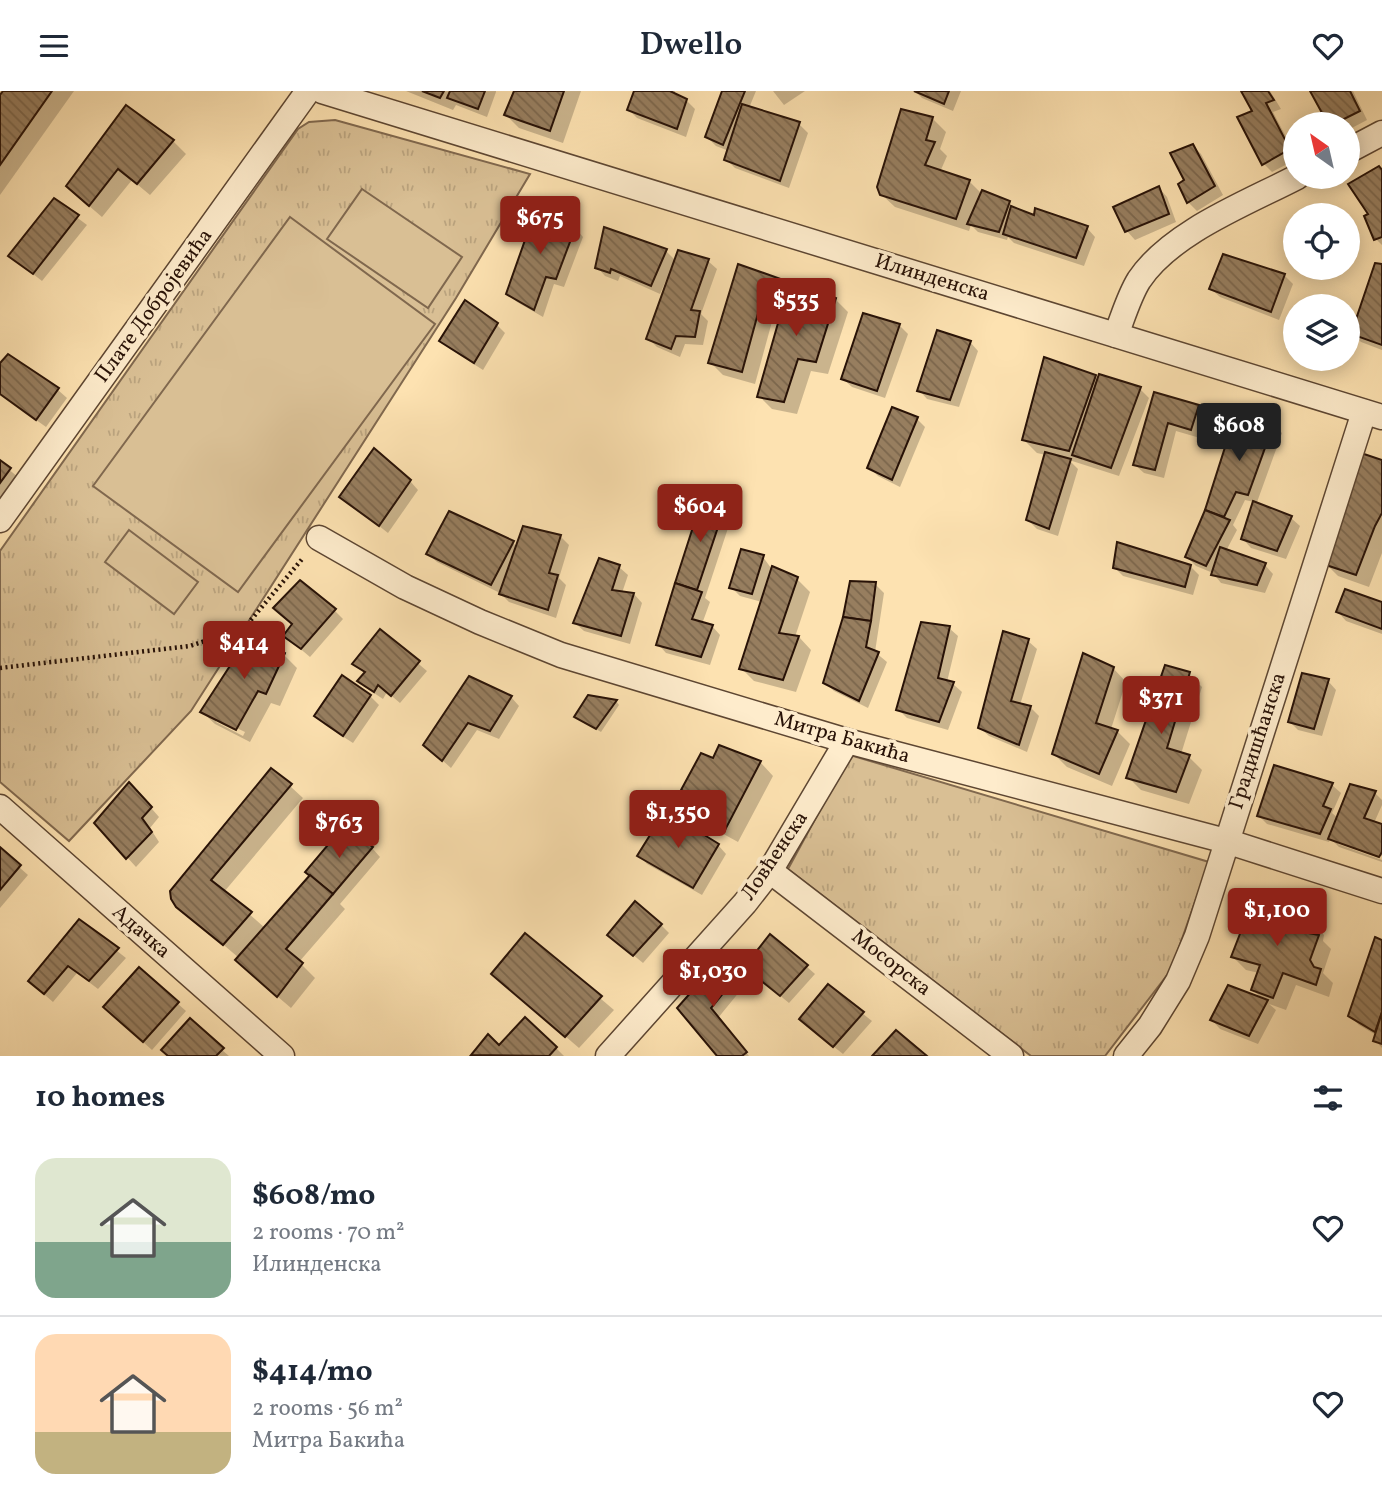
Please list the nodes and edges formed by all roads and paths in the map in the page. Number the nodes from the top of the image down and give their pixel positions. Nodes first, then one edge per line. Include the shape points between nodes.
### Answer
1 (308, 91) edge
2 (322, 91) edge
3 (1382, 133) edge
4 (1360, 145) edge
5 (1283, 184) edge
6 (1116, 335) junction
7 (1373, 415) edge
8 (0, 520) edge
9 (319, 538) joint
10 (0, 668) edge
11 (847, 741) junction
12 (0, 807) edge
13 (1226, 841) junction
14 (770, 871) junction
15 (1382, 891) edge
16 (282, 1056) edge
17 (607, 1056) edge
18 (1011, 1056) edge
19 (1126, 1056) edge

1 - 8 street, Плате Добројевића
2 - 6 street, Илинденска
3 - 4 street
5 - 6 street via 1168,247 1138,281
6 - 7 street, Илинденска
7 - 13 street, Градишћанска
9 - 10 path via 245,627 190,646
9 - 11 street, Митра Бакића via 405,587 561,655
11 - 13 street, Митра Бакића
11 - 14 street, Ловћенска
12 - 16 street, Адачка
13 - 15 street, Митра Бакића
13 - 19 street, Градишћанска via 1178,981
14 - 17 street, Ловћенска
14 - 18 street, Мосорска

